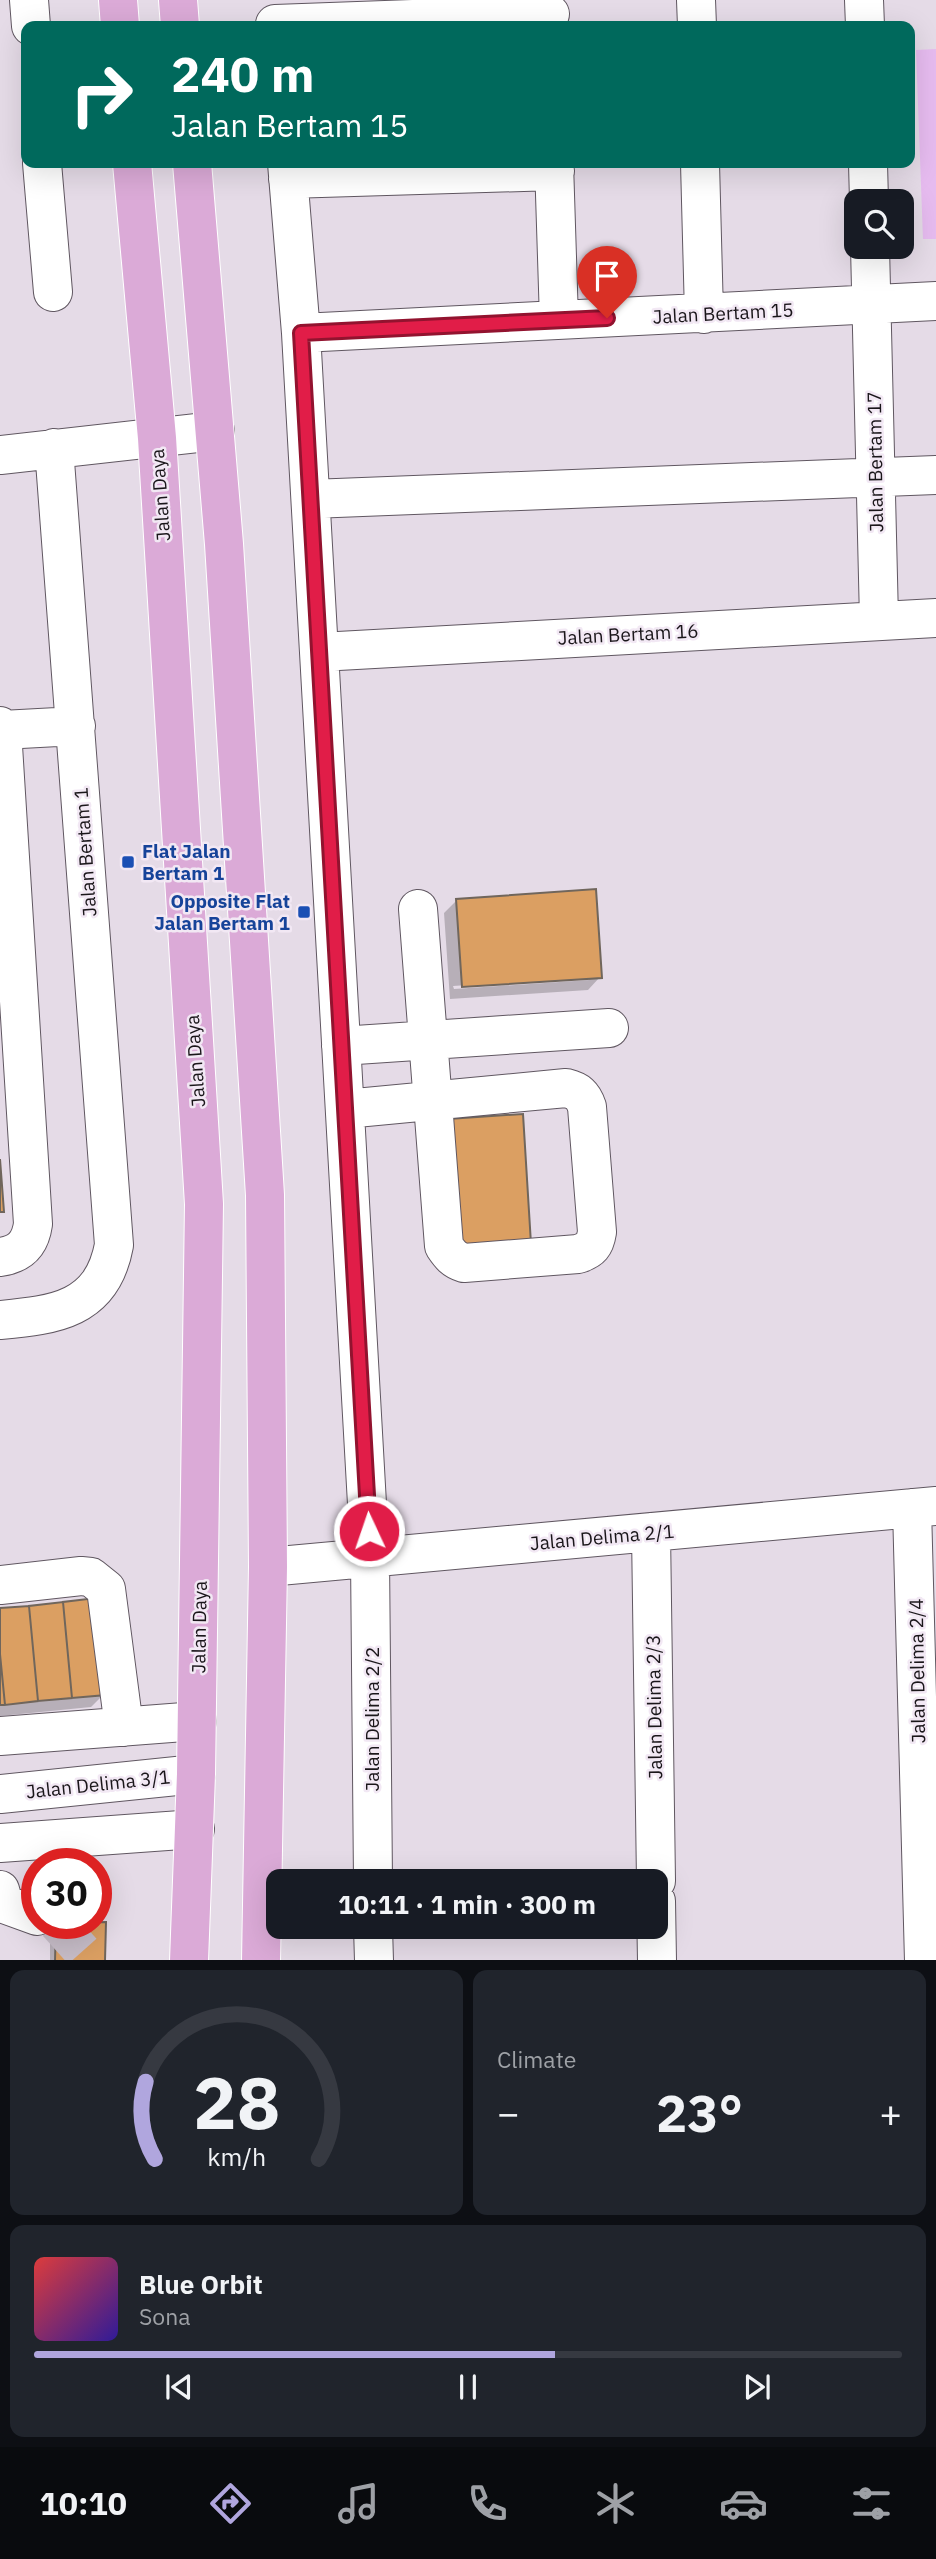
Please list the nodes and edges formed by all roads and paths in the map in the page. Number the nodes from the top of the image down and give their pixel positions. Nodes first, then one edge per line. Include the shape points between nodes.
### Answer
1 (29, 0) edge
2 (118, 0) edge
3 (178, 0) edge
4 (696, 0) edge
5 (864, 0) edge
6 (550, 13) edge
7 (275, 17) edge
8 (31, 21) edge
9 (120, 21) edge
10 (180, 21) edge
11 (697, 21) edge
12 (865, 21) edge
13 (42, 168) edge
14 (132, 168) edge
15 (192, 168) edge
16 (488, 168) edge
17 (554, 168) edge
18 (700, 168) edge
19 (868, 168) edge
20 (288, 171) edge
21 (869, 189) edge
22 (870, 259) edge
23 (53, 292) dead end
24 (936, 301) edge
25 (871, 305) junction
26 (704, 314) junction
27 (559, 320) junction
28 (301, 333) junction
29 (215, 431) junction
30 (157, 438) junction
31 (54, 448) junction
32 (0, 455) edge
33 (936, 475) edge
34 (875, 478) junction
35 (311, 499) junction
36 (936, 618) edge
37 (879, 620) junction
38 (320, 652) junction
39 (76, 726) junction
40 (1, 728) edge
41 (418, 909) dead end
42 (609, 1028) dead end
43 (429, 1040) junction
44 (341, 1046) junction
45 (435, 1101) junction
46 (345, 1109) junction
47 (0, 1257) edge
48 (0, 1320) edge
49 (924, 1507) edge
50 (651, 1532) junction
51 (370, 1557) junction
52 (268, 1567) junction
53 (0, 1584) edge
54 (197, 1721) junction
55 (124, 1727) junction
56 (0, 1736) edge
57 (927, 1740) edge
58 (196, 1774) junction
59 (0, 1794) edge
60 (195, 1829) junction
61 (0, 1843) edge
62 (373, 1869) edge
63 (656, 1869) edge
64 (373, 1939) edge
65 (657, 1939) edge
66 (189, 1960) edge
67 (261, 1960) edge
68 (374, 1960) edge
69 (657, 1960) edge
70 (924, 1960) edge

1 - 8 street
2 - 9 main road
3 - 10 main road
4 - 11 street
5 - 12 street
6 - 7 street
13 - 23 street
14 - 30 main road, Jalan Daya
15 - 29 main road
16 - 20 street
17 - 27 street
18 - 26 street
19 - 21 street
20 - 28 street, Jalan Delima 2/2
22 - 25 street, Jalan Bertam 17
24 - 25 street, Jalan Bertam 15
25 - 26 street, Jalan Bertam 15
25 - 34 street, Jalan Bertam 17
26 - 27 street, Jalan Bertam 15
27 - 28 street, Jalan Bertam 15
28 - 35 street, Jalan Delima 2/2
29 - 30 street
29 - 52 main road via 265,1195
30 - 31 street
30 - 54 main road, Jalan Daya via 204,1204
31 - 32 street
31 - 39 street, Jalan Bertam 1
33 - 34 street
34 - 35 street
34 - 37 street, Jalan Bertam 17
35 - 38 street, Jalan Delima 2/2
36 - 37 street, Jalan Bertam 16
37 - 38 street, Jalan Bertam 16
38 - 44 street, Jalan Delima 2/2
39 - 40 street
39 - 48 street, Jalan Bertam 1 via 114,1232 112,1256 100,1281 81,1301 53,1314
40 - 47 street via 33,1224 26,1245 18,1253
41 - 43 street
42 - 43 street
43 - 44 street
43 - 45 street
44 - 46 street, Jalan Delima 2/2
45 - 45 street via 444,1246 449,1255 464,1263 588,1251 597,1232 584,1097 566,1088
45 - 46 street
46 - 51 street, Jalan Delima 2/2
49 - 50 street, Jalan Delima 2/1
49 - 57 street, Jalan Delima 2/4
50 - 51 street, Jalan Delima 2/1
50 - 63 street, Jalan Delima 2/3
51 - 52 street, Jalan Delima 2/1
51 - 62 street, Jalan Delima 2/2
52 - 67 main road
53 - 55 street via 80,1576 90,1577 106,1589
54 - 55 street
54 - 58 main road, Jalan Daya
55 - 56 street
57 - 70 street, Jalan Delima 2/4
58 - 59 street, Jalan Delima 3/1
58 - 60 main road, Jalan Daya
60 - 61 street
60 - 66 main road, Jalan Daya
64 - 68 street
65 - 69 street

